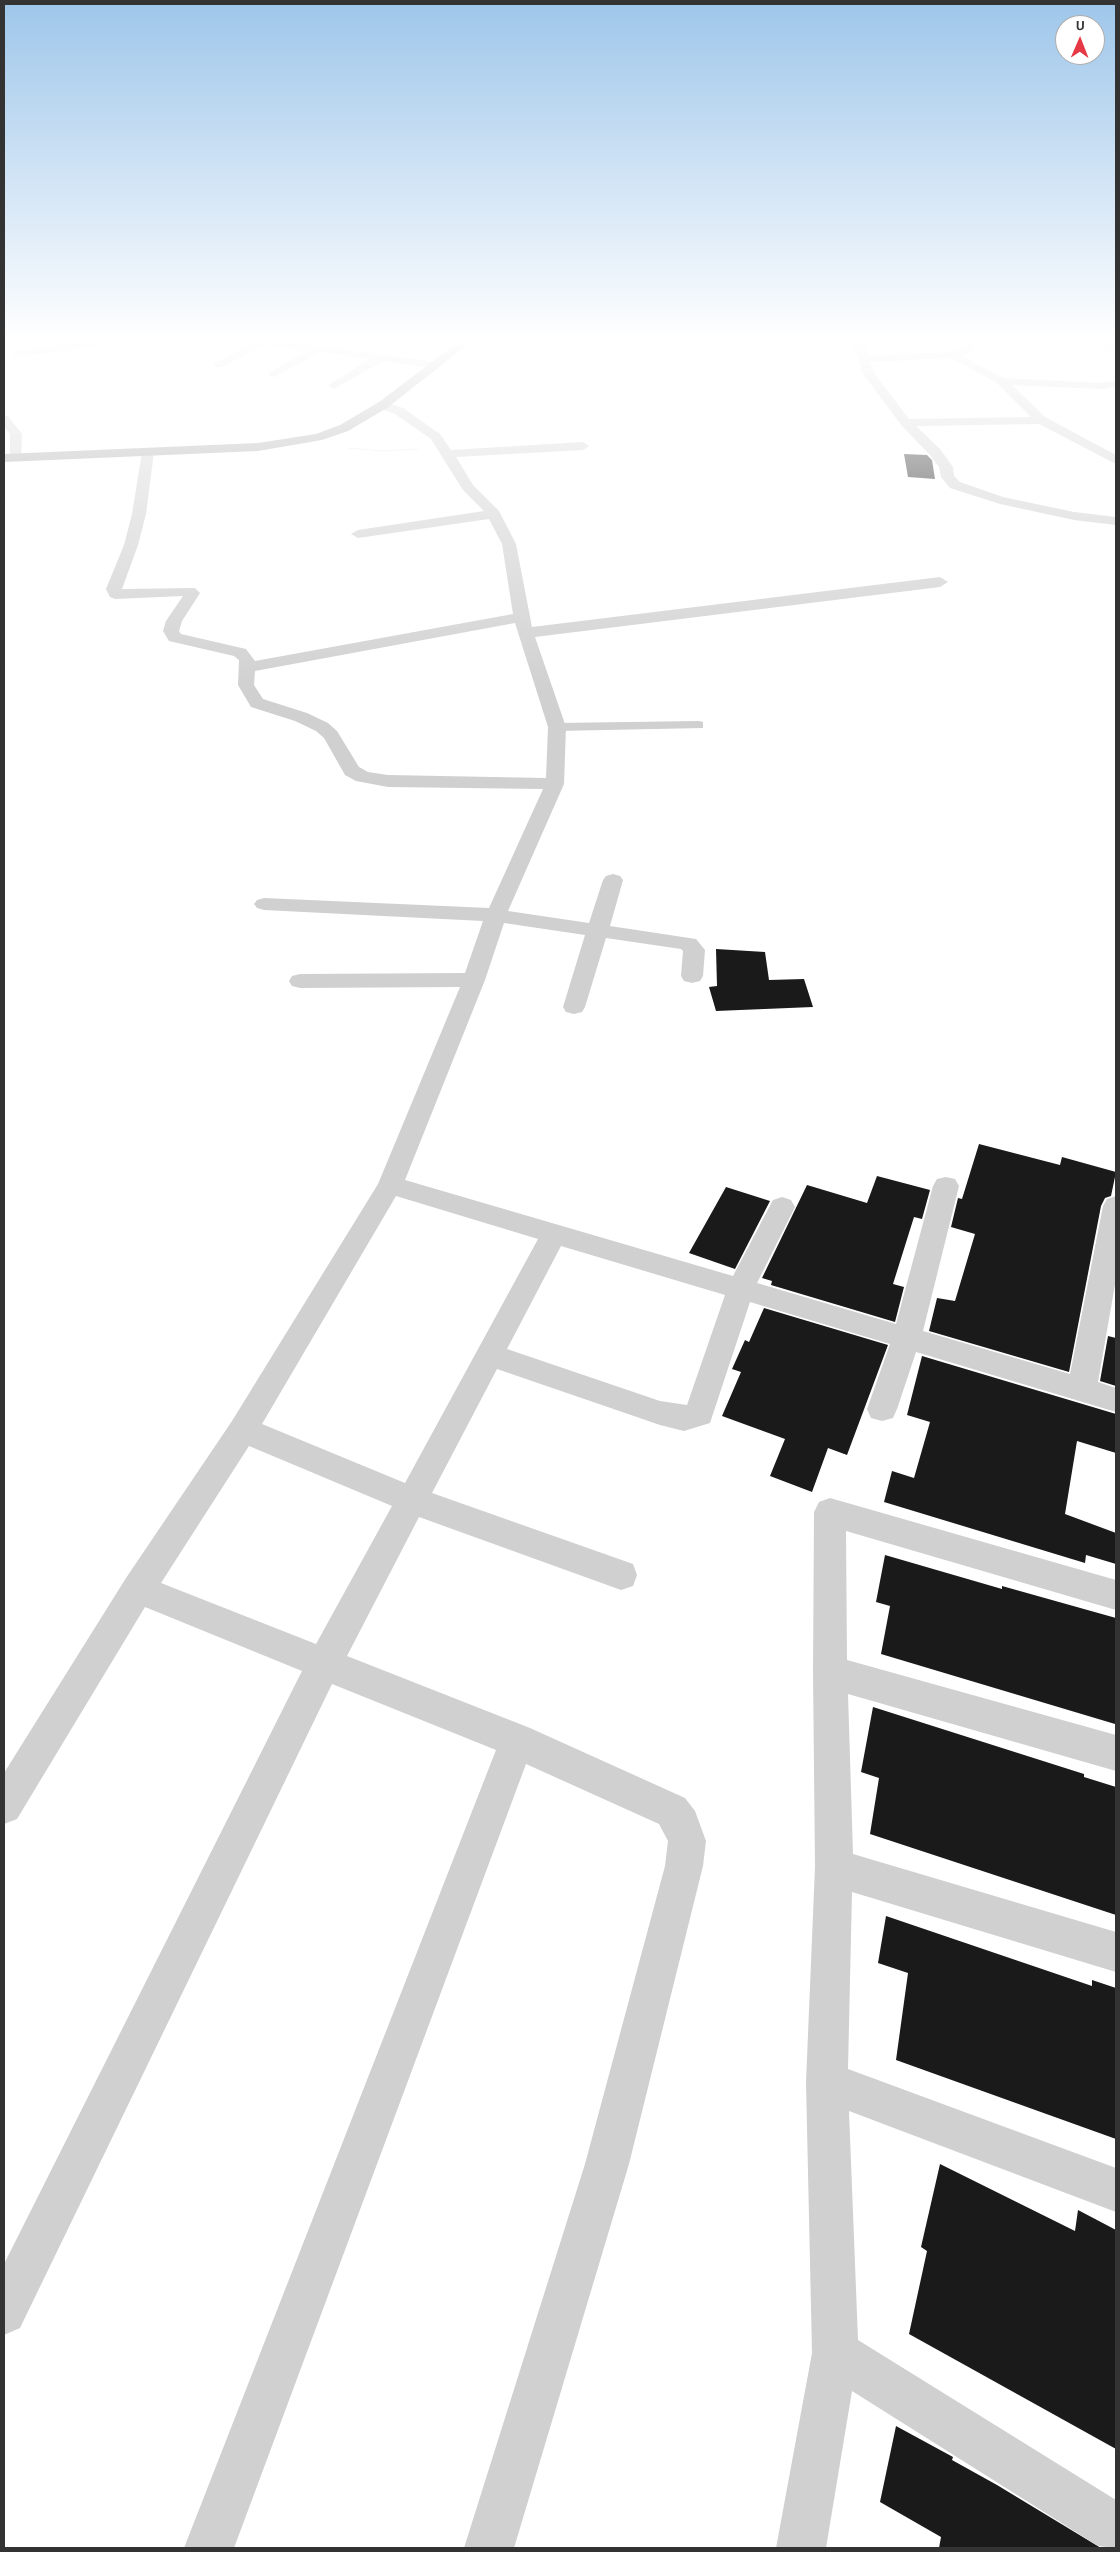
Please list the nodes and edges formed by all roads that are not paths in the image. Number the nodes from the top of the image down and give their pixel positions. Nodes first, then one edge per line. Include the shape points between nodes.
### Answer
1 (35, 456) edge
2 (147, 456) edge
3 (450, 456) edge
4 (938, 456) edge
5 (10, 457) edge
6 (494, 514) junction
7 (1116, 520) edge
8 (358, 534) dead end
9 (940, 582) dead end
10 (523, 625) junction
11 (248, 666) junction
12 (699, 725) dead end
13 (557, 727) junction
14 (555, 784) junction
15 (613, 880) dead end
16 (264, 904) dead end
17 (496, 915) junction
18 (598, 930) junction
19 (692, 976) dead end
20 (474, 980) junction
21 (300, 981) dead end
22 (574, 1007) dead end
23 (390, 1185) junction
24 (946, 1186) dead end
25 (1116, 1206) edge
26 (782, 1207) dead end
27 (555, 1232) junction
28 (741, 1288) junction
29 (906, 1337) junction
30 (489, 1354) junction
31 (1082, 1390) junction
32 (1116, 1400) edge
33 (882, 1409) dead end
34 (243, 1430) junction
35 (412, 1500) junction
36 (621, 1575) dead end
37 (138, 1589) junction
38 (1116, 1594) edge
39 (324, 1664) junction
40 (830, 1672) junction
41 (517, 1741) junction
42 (1116, 1753) edge
43 (4, 1806) edge
44 (834, 1867) junction
45 (1116, 1952) edge
46 (827, 2082) junction
47 (1116, 2190) edge
48 (4, 2312) edge
49 (835, 2353) junction
50 (1116, 2528) edge
51 (210, 2548) edge
52 (489, 2548) edge
53 (801, 2548) edge

1 - 5 highway
2 - 11 street via 139,514 114,588 115,594 190,591 191,596 174,621 171,631 175,638 240,652 247,659
3 - 6 street via 468,487
4 - 7 street via 955,485 1000,500 1074,516
6 - 8 street
6 - 10 street via 509,544
9 - 10 street
10 - 11 street
10 - 13 street
11 - 14 street via 246,685 257,703 322,727 331,735 352,771 363,777 388,782
12 - 13 lane
13 - 14 street
14 - 17 street
15 - 18 street
16 - 17 street
17 - 18 street
17 - 20 street
18 - 19 street via 688,944 694,950
18 - 22 street
20 - 21 street
20 - 23 street
23 - 27 street
23 - 34 street
24 - 29 street
25 - 31 street
26 - 28 street
27 - 28 street
27 - 30 street
28 - 29 street
28 - 30 street via 702,1410 693,1416 684,1418 660,1413
29 - 31 street
29 - 33 street
30 - 35 street
31 - 32 street
34 - 35 street
34 - 37 street
35 - 36 street
35 - 39 street
37 - 39 street
37 - 43 street
38 - 40 street via 830,1512
39 - 41 street
39 - 48 street
40 - 42 street
40 - 44 street
41 - 51 street
41 - 52 street via 672,1811 682,1824 687,1841 684,1866 607,2164
44 - 45 street
44 - 46 street
46 - 47 street
46 - 49 street
49 - 50 street
49 - 53 street

